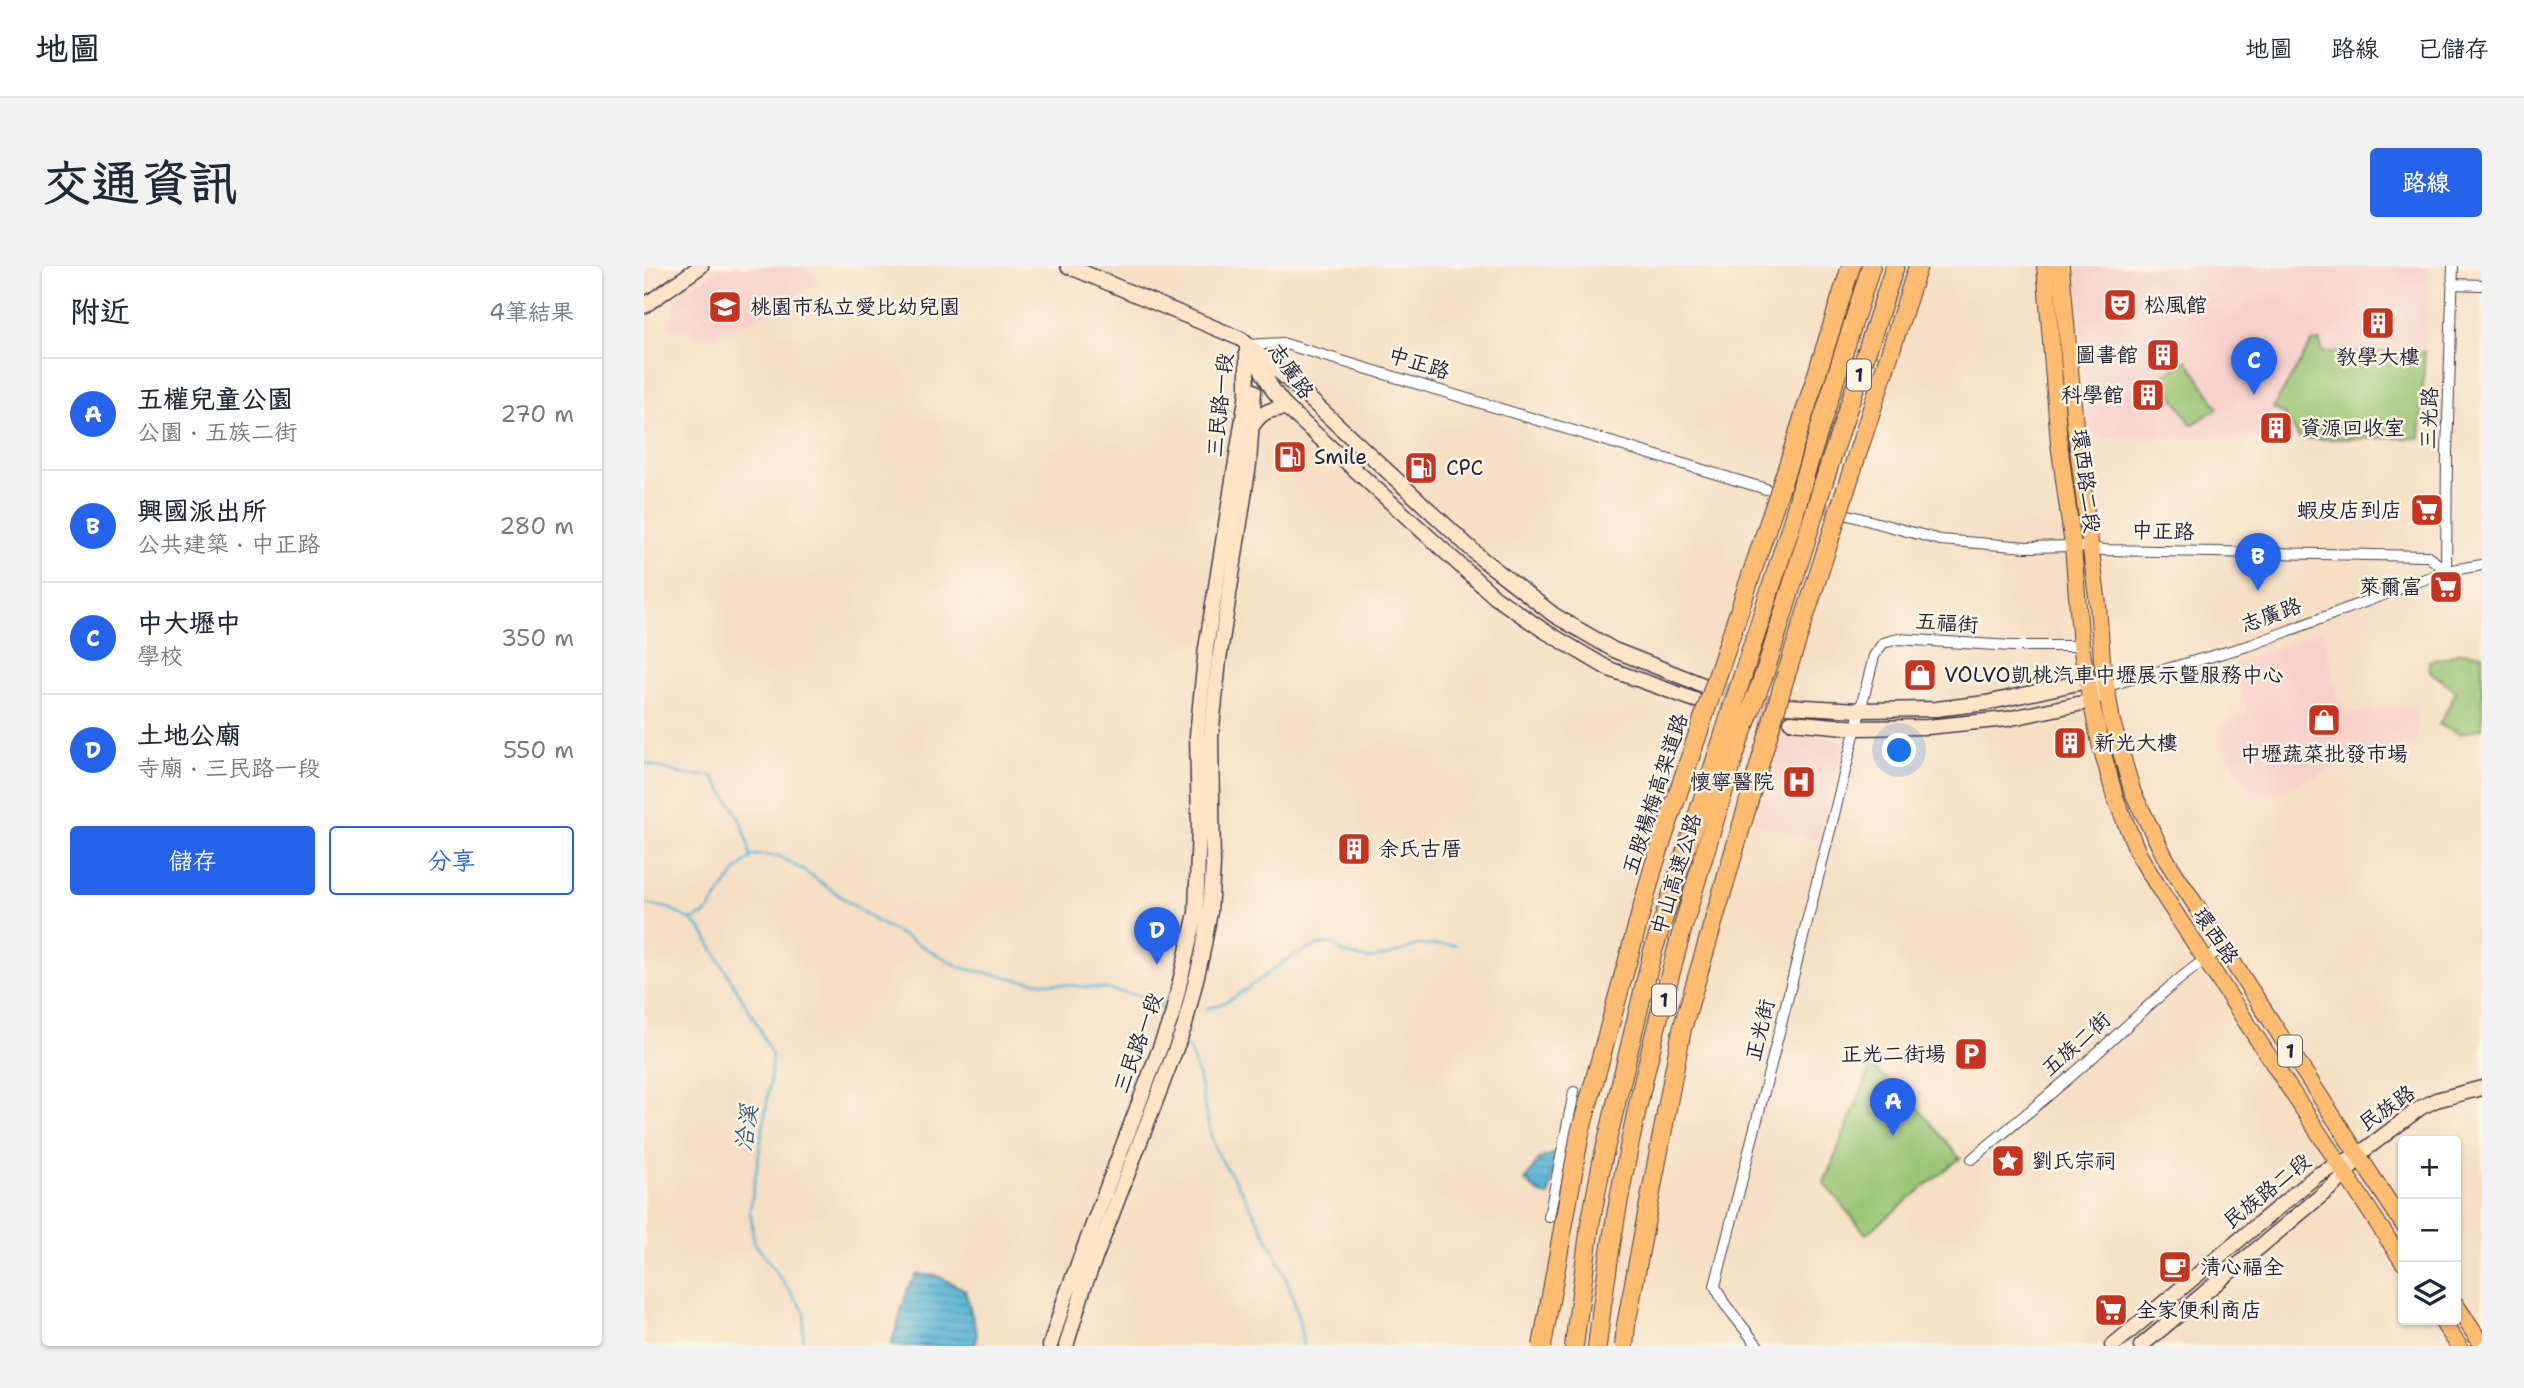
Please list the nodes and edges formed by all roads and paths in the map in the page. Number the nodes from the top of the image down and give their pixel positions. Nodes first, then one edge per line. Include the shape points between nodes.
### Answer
1 (688, 266) edge
2 (701, 266) edge
3 (1068, 266) edge
4 (1851, 266) edge
5 (1871, 266) edge
6 (1895, 266) edge
7 (1918, 266) edge
8 (2045, 266) edge
9 (2061, 266) edge
10 (2453, 266) edge
11 (2452, 284) junction
12 (2482, 285) edge
13 (644, 297) edge
14 (644, 306) edge
15 (1247, 345) junction
16 (1287, 408) junction
17 (1252, 425) junction
18 (1766, 489) tunnel mouth
19 (1841, 513) tunnel mouth
20 (2073, 546) junction
21 (2092, 550) junction
22 (2482, 565) edge
23 (2446, 571) junction
24 (2081, 646) junction
25 (2087, 681) junction
26 (1703, 685) tunnel mouth
27 (2106, 686) junction
28 (1695, 700) tunnel mouth
29 (2092, 701) junction
30 (1787, 706) tunnel mouth
31 (1859, 710) junction
32 (1791, 722) tunnel mouth
33 (1857, 728) junction
34 (1731, 737) junction
35 (2222, 948) junction
36 (2206, 958) junction
37 (1172, 1016) junction
38 (1185, 1025) junction
39 (2482, 1088) edge
40 (1573, 1092) dead end
41 (2358, 1155) junction
42 (1972, 1159) dead end
43 (2342, 1169) junction
44 (2398, 1216) edge
45 (1549, 1217) dead end
46 (1590, 1225) junction
47 (2398, 1254) edge
48 (1607, 1263) junction
49 (2461, 1313) edge
50 (2444, 1325) edge
51 (2482, 1345) edge
52 (1050, 1346) edge
53 (1066, 1346) edge
54 (1542, 1346) edge
55 (1565, 1346) edge
56 (1574, 1346) edge
57 (1597, 1346) edge
58 (1603, 1346) edge
59 (1624, 1346) edge
60 (1758, 1346) edge
61 (2112, 1346) edge
62 (2141, 1346) edge
63 (2459, 1346) edge

1 - 13 main road
2 - 14 main road
3 - 15 main road
4 - 54 highway, 五股楊梅高架道路 / 1, bridge via 1654,865 1580,1133
5 - 34 highway, 中山高速公路 / 1, bridge via 1745,668
6 - 34 highway, 中山高速公路 / 1, bridge via 1765,672
7 - 59 highway, 1, bridge via 1784,681 1682,1029
8 - 20 main road, 環西路二段 / 1 via 2059,443
9 - 21 main road, 環西路二段 / 1
10 - 11 street, 三光路
11 - 12 street
11 - 23 street, 三光路
15 - 16 main road, 志廣路
15 - 17 main road, 三民路一段 via 1255,400
15 - 18 street, 中正路 via 1282,343
15 - 26 main road, 志廣路 via 1482,559 1554,615 1614,650
15 - 37 main road, 三民路一段 via 1247,393 1206,648 1197,735 1196,913
16 - 17 main road via 1270,409
16 - 28 main road, 志廣路 via 1495,597 1609,669
17 - 38 main road, 三民路一段 via 1211,737 1210,912
19 - 20 street, 中正路 via 1940,540
20 - 21 street, 中正路
20 - 24 main road, 環西路二段 / 1
21 - 23 street, 中正路 via 2428,556
21 - 27 main road, 環西路二段 / 1
22 - 23 street
23 - 27 street, 志廣路 via 2251,646
24 - 25 main road, 環西路二段 / 1
24 - 31 street, 五福街 via 1898,639 1883,643 1874,656
25 - 27 main road
25 - 29 main road, 環西路二段 / 1
25 - 31 main road via 1986,704
27 - 29 main road
27 - 35 main road, 環西路 / 1 via 2121,755 2146,822
29 - 33 main road via 2007,719
29 - 36 main road, 環西路 / 1 via 2107,770 2127,829 2160,890
30 - 31 main road
31 - 33 street, 正光街
32 - 33 main road
33 - 60 street, 正光街 via 1715,1286
34 - 46 highway, 中山高速公路 / 1 via 1652,954
34 - 48 highway, 中山高速公路 / 1 via 1631,1136
35 - 36 street, 五族二街
35 - 41 main road, 環西路 / 1
36 - 42 street, 五族二街
36 - 43 main road, 環西路 / 1
37 - 38 street
37 - 52 main road, 三民路一段
38 - 53 main road, 三民路一段 via 1084,1287
39 - 41 main road, 民族路 via 2428,1104
40 - 45 street
41 - 43 main road, 民族路二段
41 - 44 main road, 1
43 - 47 main road, 1
43 - 61 main road, 民族路二段 via 2317,1175
43 - 62 main road, 民族路二段
46 - 55 highway
46 - 56 highway, 中山高速公路 / 1
48 - 57 highway, 中山高速公路 / 1
48 - 58 highway
49 - 51 main road
50 - 63 main road

